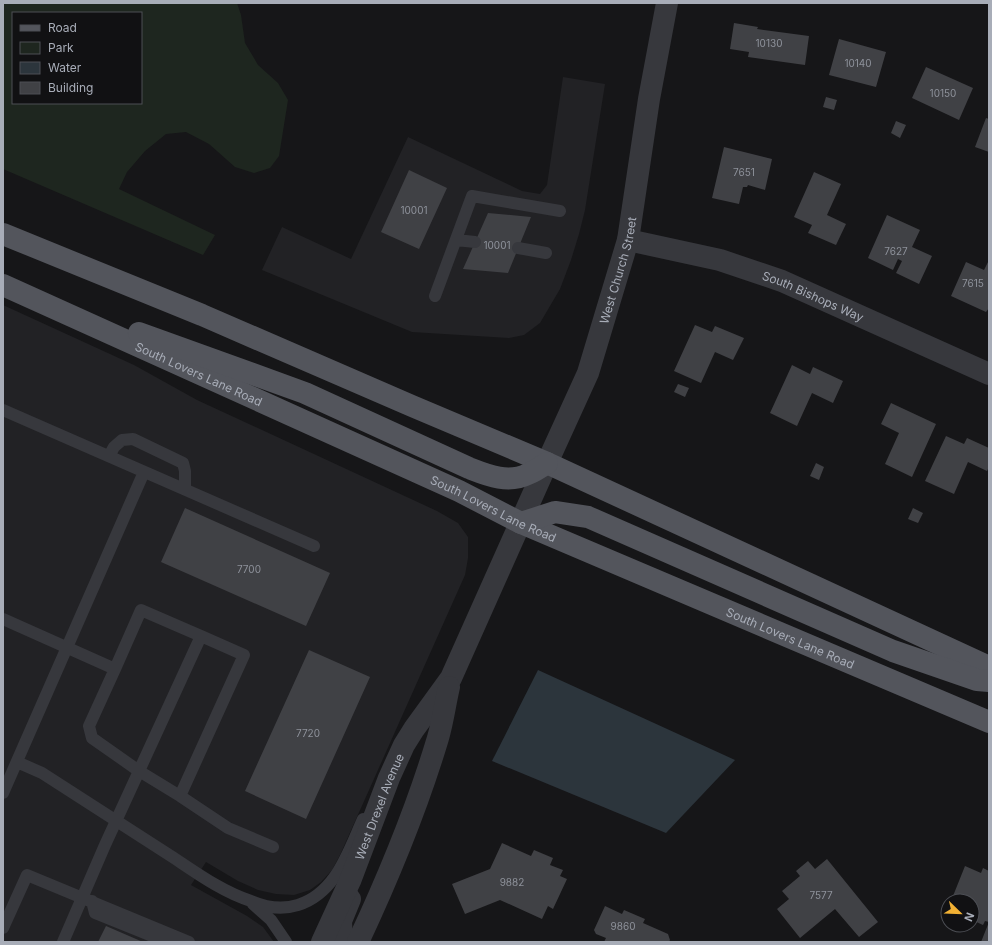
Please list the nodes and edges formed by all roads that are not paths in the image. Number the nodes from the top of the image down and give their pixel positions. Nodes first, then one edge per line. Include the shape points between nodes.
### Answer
1 (667, 3) edge
2 (560, 211) dead end
3 (3, 234) edge
4 (456, 240) junction
5 (628, 240) junction
6 (475, 242) dead end
7 (518, 248) dead end
8 (546, 253) dead end
9 (3, 285) edge
10 (435, 296) dead end
11 (62, 312) junction
12 (989, 374) edge
13 (3, 410) edge
14 (109, 456) junction
15 (547, 463) junction
16 (144, 472) junction
17 (185, 490) junction
18 (521, 523) junction
19 (314, 546) dead end
20 (3, 618) edge
21 (201, 636) junction
22 (68, 647) junction
23 (989, 667) edge
24 (115, 669) junction
25 (451, 678) junction
26 (989, 681) edge
27 (989, 722) edge
28 (404, 745) junction
29 (17, 762) junction
30 (139, 771) junction
31 (3, 793) edge
32 (180, 796) junction
33 (116, 821) junction
34 (273, 848) dead end
35 (87, 899) junction
36 (249, 901) junction
37 (8, 906) edge
38 (3, 928) edge
39 (345, 940) edge
40 (63, 942) edge
41 (167, 942) edge
42 (189, 942) edge
43 (286, 942) edge

1 - 5 street, West Church Street
2 - 4 lane via 472,196
3 - 15 main road via 202,315
4 - 6 lane
4 - 10 lane
5 - 12 street, South Bishops Way via 720,260 782,281
5 - 15 street, West Church Street via 588,373
7 - 8 lane
9 - 11 main road, South Lovers Lane Road
11 - 15 main road via 145,334 305,393 492,477 508,479 526,475
11 - 18 main road, South Lovers Lane Road via 459,491
13 - 14 lane
14 - 16 lane
14 - 17 lane via 122,440 133,439 182,463 185,471
15 - 18 street, West Church Street
15 - 23 main road
16 - 17 lane
16 - 22 lane
17 - 19 lane
18 - 25 street, West Drexel Avenue
18 - 26 main road via 555,512 588,517 893,651 977,680
18 - 27 main road, South Lovers Lane Road
20 - 22 lane
21 - 24 lane via 141,610
21 - 30 lane
21 - 32 lane via 244,655
22 - 24 lane
22 - 29 lane
24 - 30 lane via 89,726 92,738
25 - 28 street, West Drexel Avenue
25 - 39 street, West Drexel Avenue via 438,736 417,801 378,898
28 - 36 lane via 385,768 344,862 328,887 298,905 284,908 268,907
28 - 39 street, West Drexel Avenue via 350,881
29 - 31 lane
29 - 33 lane via 42,773
30 - 32 lane
30 - 33 lane
32 - 34 lane via 228,828
33 - 35 lane via 104,845
33 - 36 lane via 206,878
35 - 37 lane via 27,875
35 - 40 lane
35 - 41 lane via 95,914
35 - 42 lane
36 - 43 lane via 271,920
37 - 38 lane

